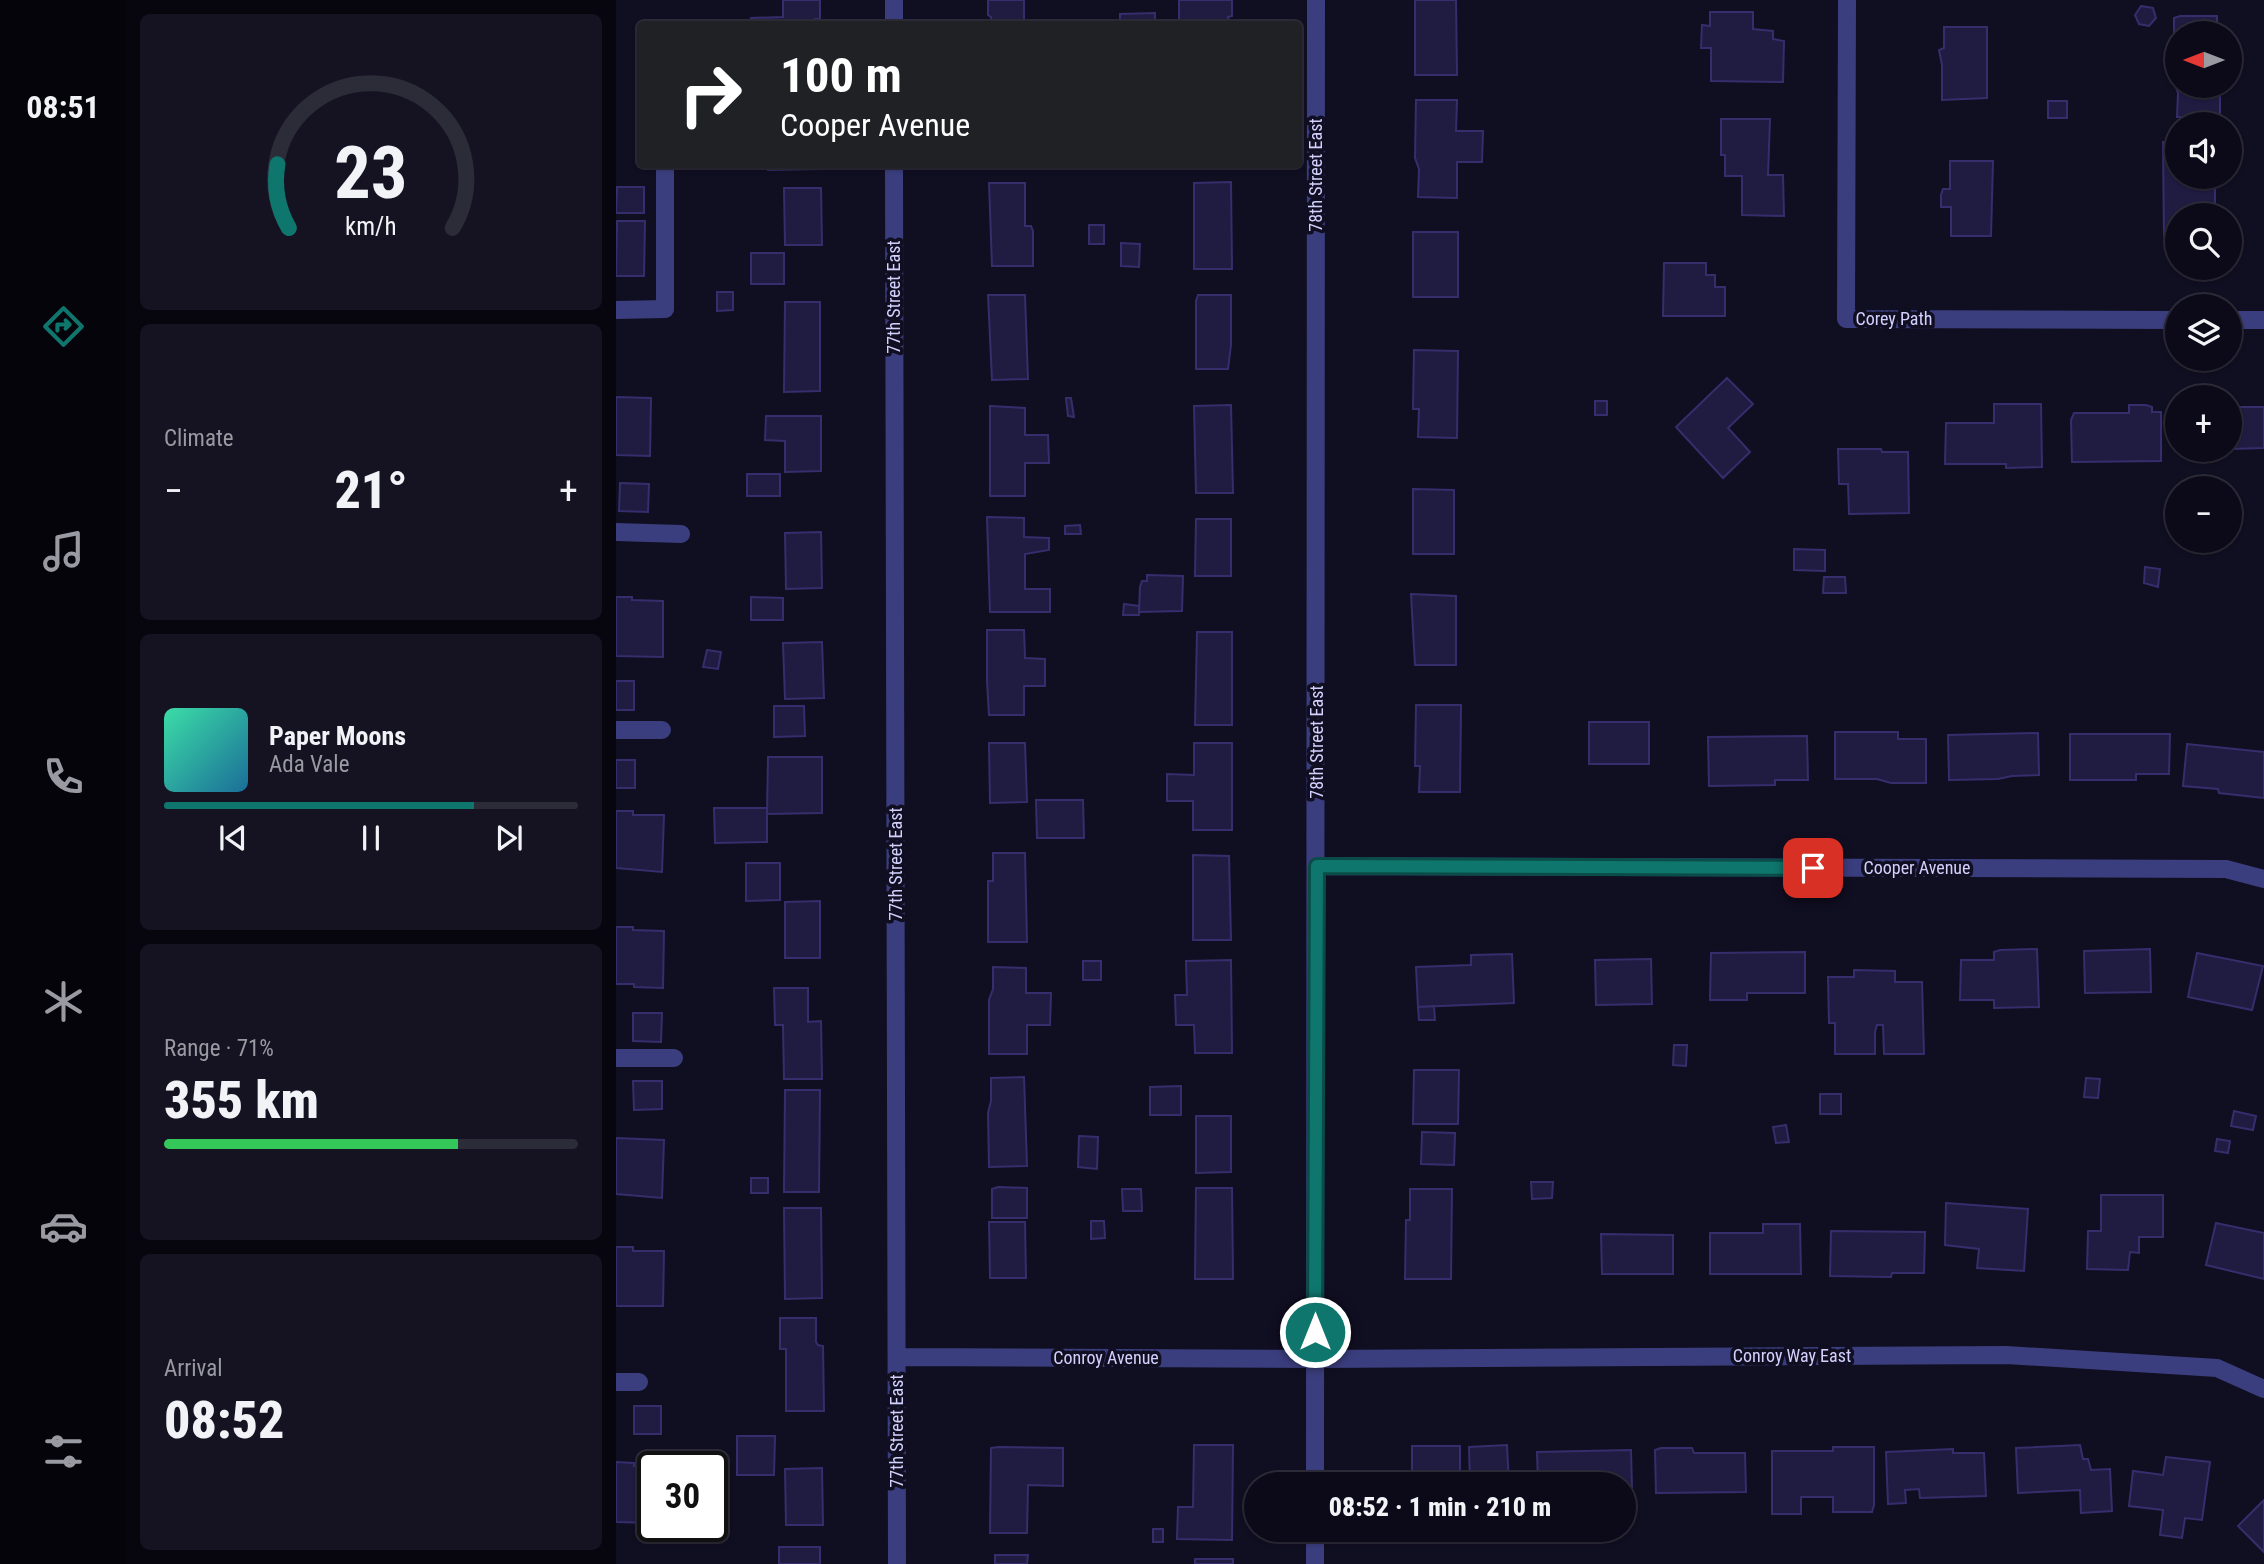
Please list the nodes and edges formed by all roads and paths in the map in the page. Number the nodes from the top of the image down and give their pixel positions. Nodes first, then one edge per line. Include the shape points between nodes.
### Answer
1 (894, 0) edge
2 (1316, 0) edge
3 (1847, 0) edge
4 (894, 21) edge
5 (665, 168) edge
6 (894, 168) edge
7 (616, 310) edge
8 (2165, 320) edge
9 (2242, 320) edge
10 (2264, 320) edge
11 (616, 532) edge
12 (681, 534) dead end
13 (616, 730) edge
14 (662, 730) dead end
15 (1317, 866) junction
16 (2264, 879) edge
17 (616, 1058) edge
18 (674, 1058) dead end
19 (897, 1357) junction
20 (1315, 1359) junction
21 (616, 1382) edge
22 (639, 1382) dead end
23 (2264, 1389) edge
24 (1315, 1472) edge
25 (1315, 1542) edge
26 (897, 1564) edge
27 (1315, 1564) edge

1 - 4 street
2 - 15 street, 78th Street East
3 - 8 street, Corey Path via 1846,318
5 - 7 street via 665,309
6 - 19 street, 77th Street East
9 - 10 street
11 - 12 street
13 - 14 street
15 - 16 street, Cooper Avenue via 2226,869
15 - 20 street, 78th Street East
17 - 18 street
19 - 20 street, Conroy Avenue
19 - 26 street, 77th Street East
20 - 23 street, Conroy Way East via 2006,1355 2217,1368
20 - 24 street, 78th Street East
21 - 22 street
25 - 27 street

